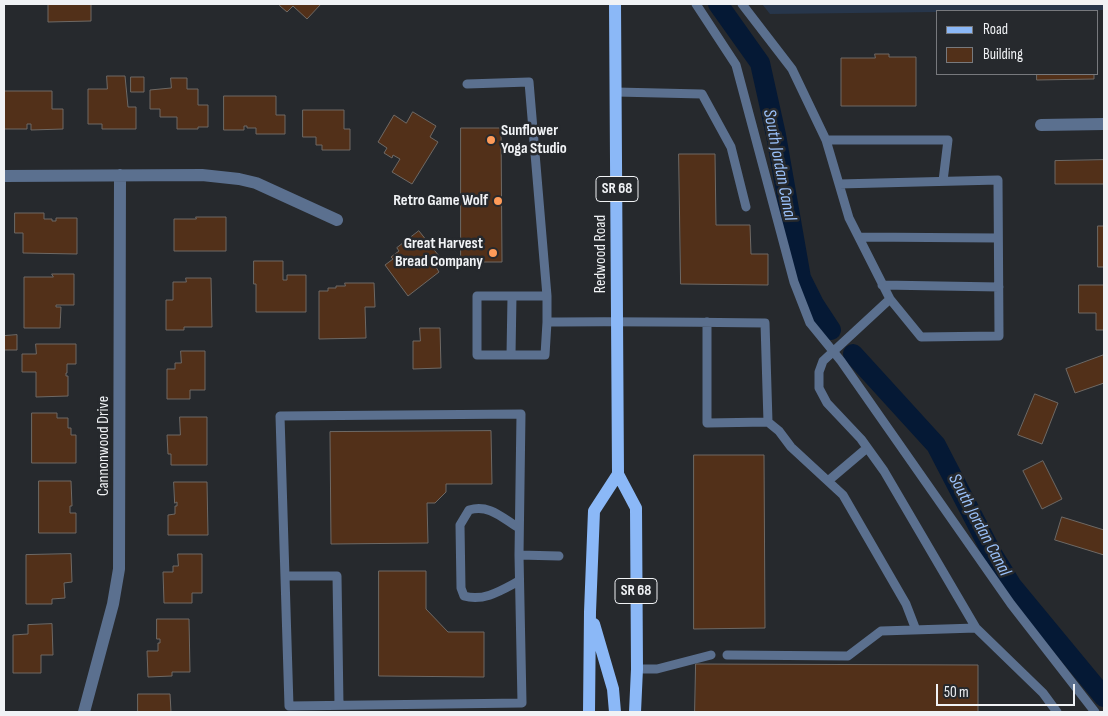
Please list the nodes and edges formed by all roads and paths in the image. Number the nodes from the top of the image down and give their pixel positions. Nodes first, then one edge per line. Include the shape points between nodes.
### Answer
1 (615, 4) edge
2 (696, 4) edge
3 (742, 4) edge
4 (467, 84) dead end
5 (616, 92) junction
6 (1104, 124) edge
7 (1041, 125) dead end
8 (826, 140) junction
9 (120, 175) junction
10 (4, 176) edge
11 (943, 182) junction
12 (839, 184) junction
13 (746, 207) dead end
14 (337, 220) dead end
15 (859, 238) junction
16 (998, 238) junction
17 (882, 285) junction
18 (999, 287) junction
19 (512, 296) junction
20 (547, 296) junction
21 (890, 299) junction
22 (547, 322) junction
23 (618, 322) junction
24 (707, 322) junction
25 (832, 350) junction
26 (511, 355) junction
27 (768, 422) junction
28 (867, 448) junction
29 (618, 474) junction
30 (828, 481) junction
31 (519, 528) junction
32 (519, 555) junction
33 (559, 556) dead end
34 (285, 576) junction
35 (519, 581) junction
36 (590, 612) junction
37 (976, 628) junction
38 (916, 630) junction
39 (711, 655) dead end
40 (727, 655) dead end
41 (637, 669) junction
42 (339, 705) junction
43 (84, 712) edge
44 (589, 712) edge
45 (615, 712) edge
46 (635, 712) edge
47 (1057, 712) edge
48 (1095, 712) edge

1 - 5 main road, Redwood Road / SR 68
2 - 25 lane via 736,65 794,282 810,323
3 - 8 lane via 792,69
4 - 20 lane via 529,82
5 - 13 lane via 702,94 730,147
5 - 23 main road, Redwood Road / SR 68
6 - 7 street
8 - 11 lane via 948,140
8 - 12 lane
9 - 10 street
9 - 14 street via 202,175 239,179 272,189
9 - 43 street, Cannonwood Drive via 119,569
11 - 12 lane
11 - 16 lane via 998,180
12 - 15 lane
15 - 16 lane
15 - 17 lane
16 - 18 lane
17 - 18 lane
17 - 21 lane
18 - 21 lane via 999,336 921,337
19 - 20 lane
19 - 26 lane
19 - 26 lane via 477,296 477,355
20 - 22 lane
21 - 25 lane
22 - 23 lane
22 - 26 lane via 545,355
23 - 24 lane
23 - 29 main road, Redwood Road / SR 68
24 - 27 lane via 766,323
24 - 27 lane via 707,422
25 - 28 lane via 819,372 819,388 827,403
25 - 48 lane via 1012,604
27 - 30 lane
28 - 30 lane
28 - 37 lane via 884,471
29 - 36 main road, SR 68 via 594,512
29 - 41 main road, Redwood Road / SR 68 via 636,508
30 - 38 lane via 843,495 906,604
31 - 32 lane
31 - 34 lane via 521,414 280,416
31 - 35 lane via 489,509 469,510 460,525 460,588 464,596 474,599
32 - 33 lane
32 - 35 lane
34 - 42 lane via 289,706
34 - 42 lane via 337,576
35 - 42 lane via 522,703
36 - 44 main road, SR 68
36 - 45 main road via 614,688
37 - 38 lane
37 - 47 lane via 1043,693
38 - 40 lane via 881,631 848,656
39 - 41 lane via 657,669
41 - 46 main road, Redwood Road / SR 68

